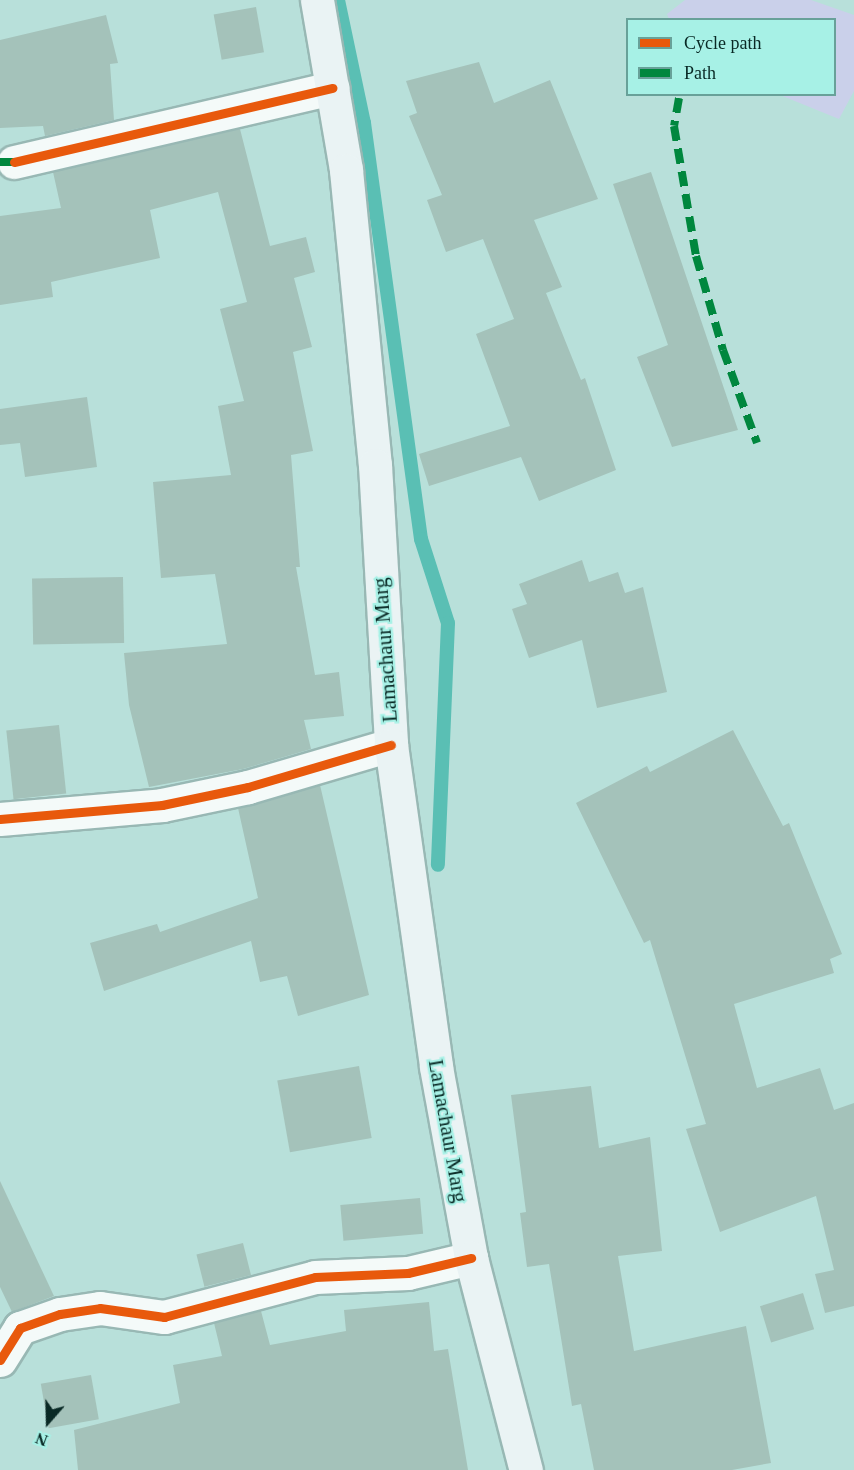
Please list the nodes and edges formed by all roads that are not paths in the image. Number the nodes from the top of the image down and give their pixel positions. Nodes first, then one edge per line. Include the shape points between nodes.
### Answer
1 (317, 0) edge
2 (333, 88) junction
3 (14, 162) dead end
4 (391, 745) junction
5 (0, 819) edge
6 (471, 1258) junction
7 (0, 1360) edge
8 (526, 1470) edge

1 - 2 main road, Lamachaur Marg
2 - 3 street
2 - 4 main road, Lamachaur Marg via 363,327
4 - 5 street via 248,787 162,805
4 - 6 main road, Lamachaur Marg via 436,1066
6 - 7 street via 408,1273 315,1277 164,1317 100,1308 60,1314 20,1328
6 - 8 main road, Lamachaur Marg

